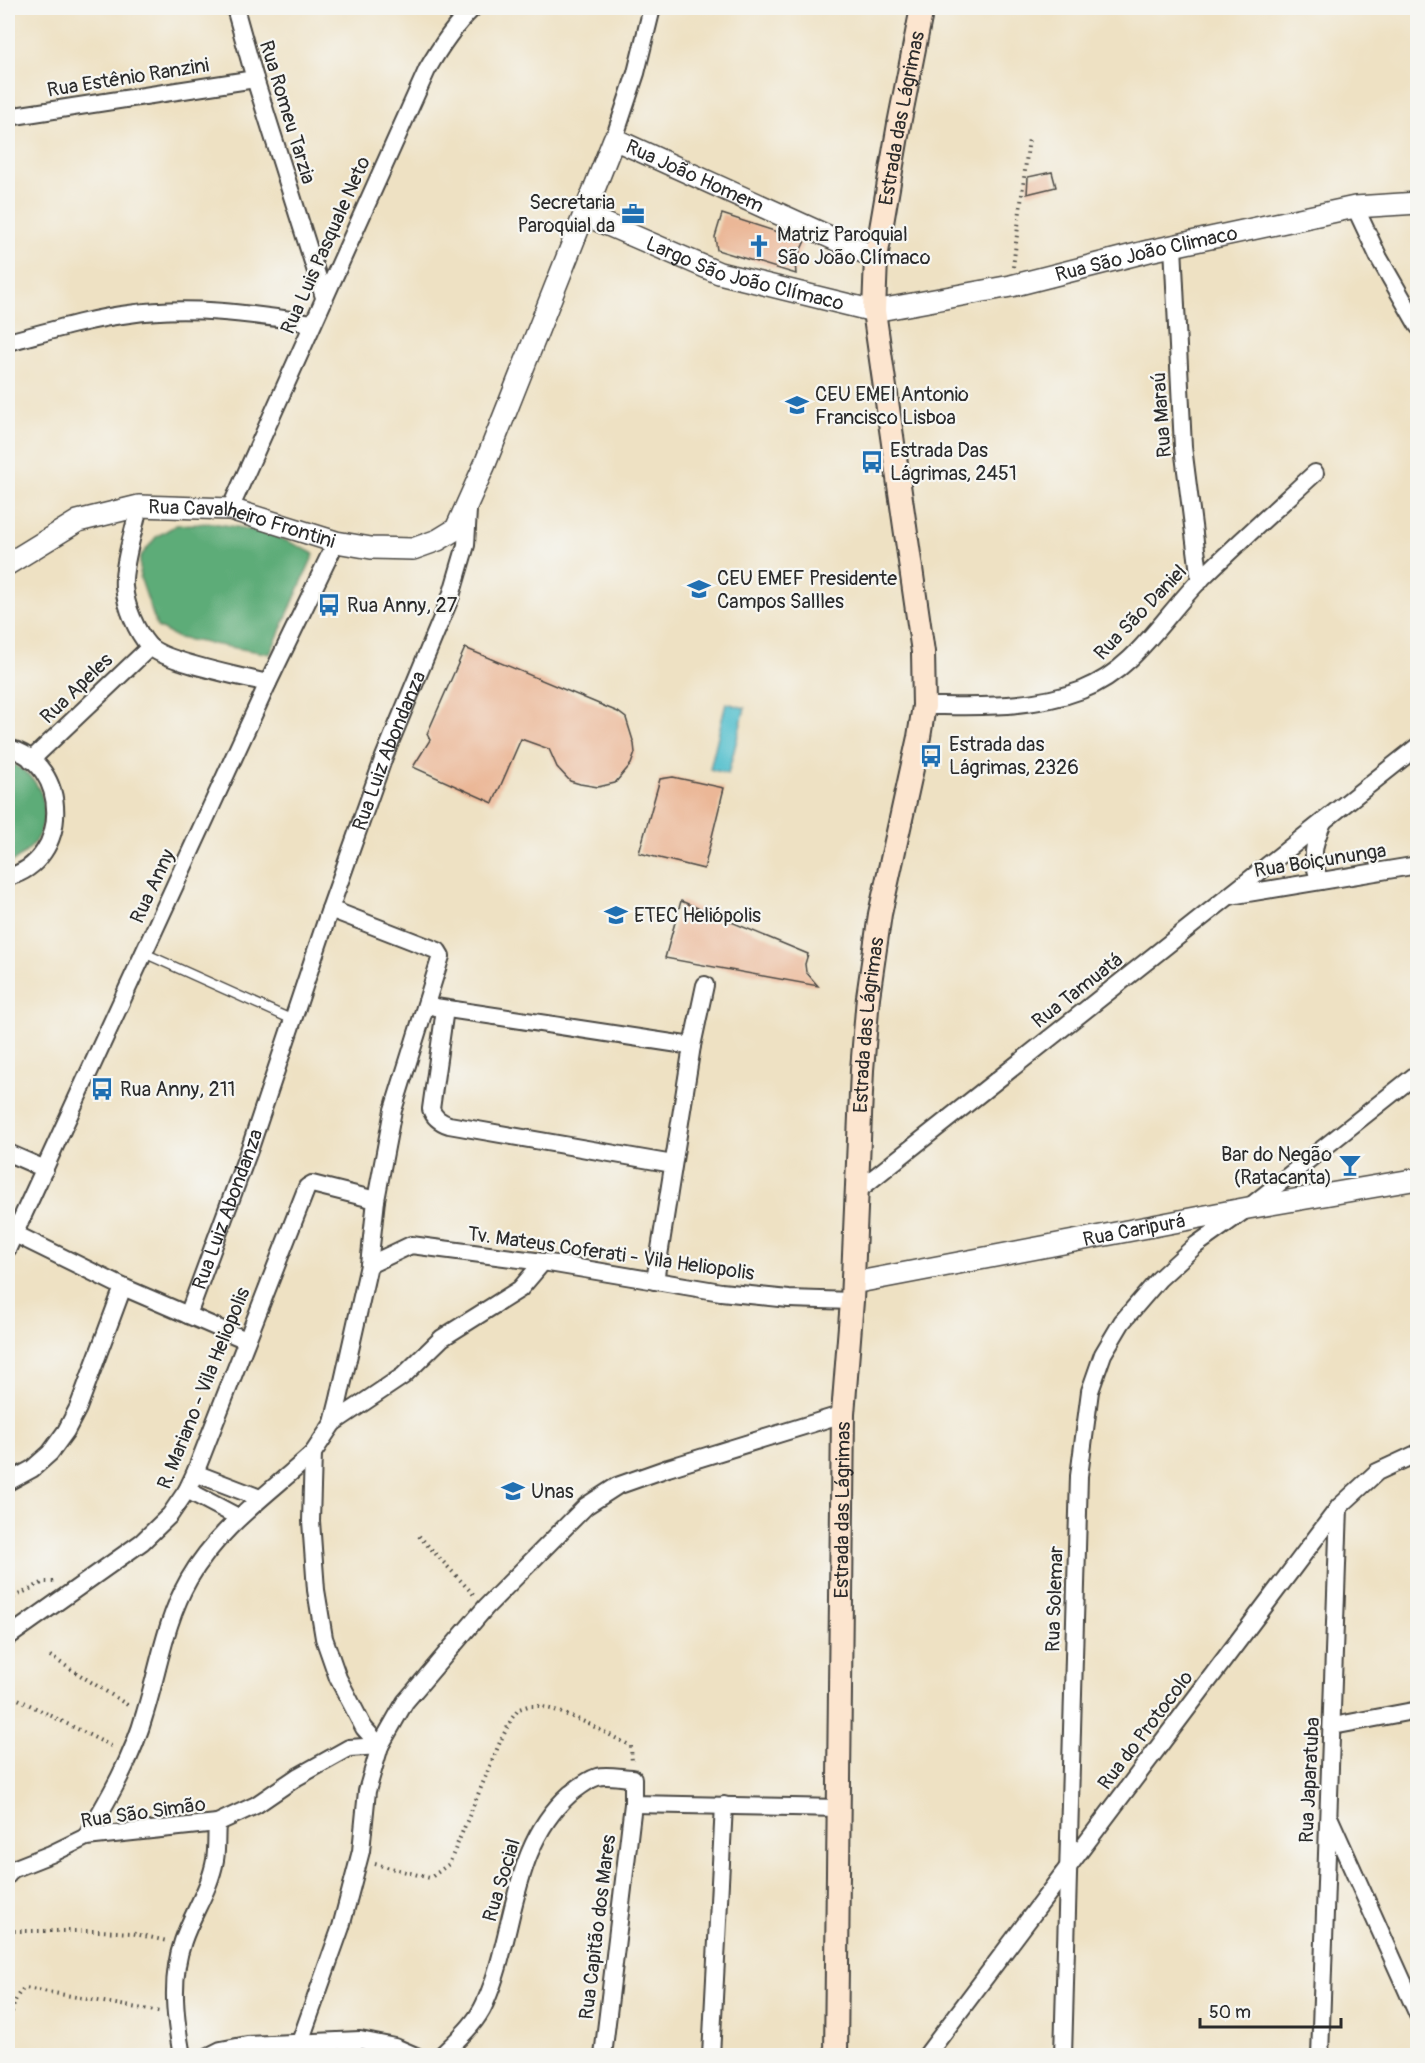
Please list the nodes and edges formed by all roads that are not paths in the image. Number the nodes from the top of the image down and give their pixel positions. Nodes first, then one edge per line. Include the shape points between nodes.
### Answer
1 (235, 8) edge
2 (472, 8) edge
3 (652, 8) edge
4 (922, 8) edge
5 (255, 79) junction
6 (8, 117) edge
7 (614, 140) junction
8 (1418, 203) edge
9 (1355, 207) junction
10 (585, 215) junction
11 (1173, 246) junction
12 (876, 258) junction
13 (324, 297) junction
14 (873, 311) junction
15 (312, 323) junction
16 (1418, 326) edge
17 (8, 342) edge
18 (1315, 473) dead end
19 (468, 503) junction
20 (139, 506) junction
21 (230, 509) junction
22 (336, 542) junction
23 (8, 564) edge
24 (1200, 581) junction
25 (150, 647) junction
26 (268, 683) junction
27 (924, 706) junction
28 (1418, 746) edge
29 (8, 748) edge
30 (31, 760) junction
31 (1324, 821) junction
32 (1418, 865) edge
33 (8, 877) edge
34 (1320, 881) junction
35 (1229, 896) junction
36 (330, 909) junction
37 (144, 953) junction
38 (705, 985) dead end
39 (427, 1005) junction
40 (445, 1009) junction
41 (293, 1020) junction
42 (692, 1046) junction
43 (1418, 1073) edge
44 (8, 1153) edge
45 (673, 1164) junction
46 (45, 1169) junction
47 (1418, 1179) edge
48 (856, 1192) junction
49 (376, 1200) junction
50 (1248, 1208) junction
51 (11, 1241) edge
52 (543, 1262) junction
53 (369, 1265) junction
54 (655, 1281) junction
55 (123, 1287) junction
56 (852, 1292) junction
57 (188, 1315) junction
58 (246, 1340) junction
59 (843, 1414) junction
60 (333, 1423) junction
61 (313, 1453) junction
62 (1418, 1453) edge
63 (195, 1473) junction
64 (8, 1482) edge
65 (187, 1490) junction
66 (260, 1498) junction
67 (1339, 1507) junction
68 (238, 1517) junction
69 (8, 1637) edge
70 (1418, 1710) edge
71 (1333, 1726) junction
72 (380, 1746) junction
73 (633, 1804) junction
74 (724, 1805) junction
75 (840, 1808) junction
76 (1328, 1815) junction
77 (217, 1823) junction
78 (86, 1837) junction
79 (1068, 1867) junction
80 (8, 1872) edge
81 (1418, 2015) edge
82 (298, 2049) edge
83 (182, 2055) edge
84 (209, 2055) edge
85 (416, 2055) edge
86 (441, 2055) edge
87 (603, 2055) edge
88 (711, 2055) edge
89 (836, 2055) edge
90 (926, 2055) edge
91 (1063, 2055) edge
92 (1320, 2055) edge

1 - 5 street, Rua Romeu Tarzia
2 - 13 street, Rua Luis Pasquale Neto via 427,70
3 - 7 street, Rua Luiz Abondanza
4 - 12 main road, Estrada das Lágrimas
5 - 6 street, Rua Estênio Ranzini
5 - 13 street, Rua Romeu Tarzia
7 - 10 street, Rua Luiz Abondanza
7 - 12 street, Rua João Homem
8 - 9 street, Rua São João Climaco
9 - 11 street, Rua São João Climaco
9 - 16 street
10 - 14 street, Largo São João Clímaco via 719,273
10 - 19 street, Rua Luiz Abondanza
11 - 14 street, Rua São João Climaco via 1011,286
11 - 24 street, Rua Maraú via 1183,447
12 - 14 main road, Estrada das Lágrimas
13 - 15 street, Rua Luis Pasquale Neto
14 - 27 main road, Estrada das Lágrimas via 923,652
15 - 17 street via 192,310 129,314
15 - 21 street, Rua Luis Pasquale Neto
18 - 24 street, Rua São Daniel
19 - 22 street, Rua Cavalheiro Frontini via 456,529 413,549 371,549
19 - 36 street, Rua Luiz Abondanza via 466,545 454,587 384,758
20 - 21 street, Rua Cavalheiro Frontini
20 - 23 street, Rua Cavalheiro Frontini via 78,521
20 - 25 street via 124,586 131,616
21 - 22 street, Rua Cavalheiro Frontini
22 - 26 street, Rua Anny
24 - 27 street, Rua São Daniel via 1116,672 1083,690 1046,700 991,706
25 - 26 street via 177,661
25 - 30 street, Rua Apeles
26 - 37 street, Rua Anny
27 - 48 main road, Estrada das Lágrimas via 880,914 868,997
28 - 31 street, Rua Tamuatá
29 - 30 street
30 - 33 street via 46,778 55,799 56,822 49,844 35,862
31 - 34 street via 1313,855
31 - 35 street, Rua Tamuatá
32 - 34 street, Rua Boiçununga
34 - 35 street, Rua Boiçununga
35 - 48 street, Rua Tamuatá
36 - 39 street via 438,951 441,956
36 - 41 street, Rua Luiz Abondanza
37 - 41 lane
37 - 46 street, Rua Anny
38 - 42 street
39 - 40 street
39 - 49 street via 393,1110
40 - 42 street
40 - 45 street via 431,1109 436,1118 449,1125
41 - 57 street, Rua Luiz Abondanza
42 - 45 street
43 - 50 street, Rua Solemar
44 - 46 street
45 - 54 street
46 - 51 street, Rua Anny
47 - 50 street, Rua Caripurá
48 - 56 main road, Estrada das Lágrimas
49 - 53 street
49 - 58 street, R. Mariano - Vila Heliopolis via 312,1184 307,1187
50 - 56 street, Rua Caripurá
50 - 79 street, Rua Solemar via 1196,1245 1159,1279 1122,1322 1103,1354 1090,1391 1079,1476
51 - 55 street, Rua Luiz Abondanza
52 - 53 street, Tv. Mateus Coferati - Vila Heliopolis via 411,1245
52 - 54 street, Tv. Mateus Coferati - Vila Heliopolis
52 - 60 street via 520,1289 442,1338 403,1376
53 - 60 street
54 - 56 street, Tv. Mateus Coferati - Vila Heliopolis via 789,1299
55 - 57 street, Rua Luiz Abondanza
55 - 64 street via 66,1431 32,1469
56 - 59 main road, Estrada das Lágrimas
57 - 58 street
58 - 63 street, R. Mariano - Vila Heliopolis
59 - 72 street via 617,1486 586,1506 486,1607 405,1702
59 - 75 main road, Estrada das Lágrimas
60 - 61 street
61 - 66 street
61 - 72 street via 311,1521 324,1638 364,1728
62 - 67 street, Rua do Protocolo via 1377,1472
63 - 65 street, R. Mariano - Vila Heliopolis
63 - 66 street
65 - 68 street
65 - 69 street, R. Mariano - Vila Heliopolis via 170,1515 142,1542
66 - 68 street
67 - 71 street, Rua Japaratuba
67 - 79 street, Rua do Protocolo
68 - 78 street via 201,1562 179,1598 130,1755
70 - 71 street
71 - 76 street, Rua Japaratuba
72 - 77 street, Rua São Simão via 349,1748
72 - 82 street via 367,1791 359,1860 341,1928
73 - 74 street
73 - 86 street, Rua Social via 633,1778 598,1776 556,1807 528,1855 484,2006 463,2035
73 - 87 street, Rua Capitão dos Mares
74 - 75 street
74 - 88 street
75 - 89 main road, Estrada das Lágrimas
76 - 81 street
76 - 92 street, Rua Japaratuba
77 - 78 street, Rua São Simão
77 - 83 street via 215,1860 182,1943 176,1972 175,2015
78 - 80 street, Rua São Simão
79 - 90 street, Rua do Protocolo
79 - 91 street, Rua Solemar
82 - 84 street via 247,2045
82 - 85 street via 360,2040

